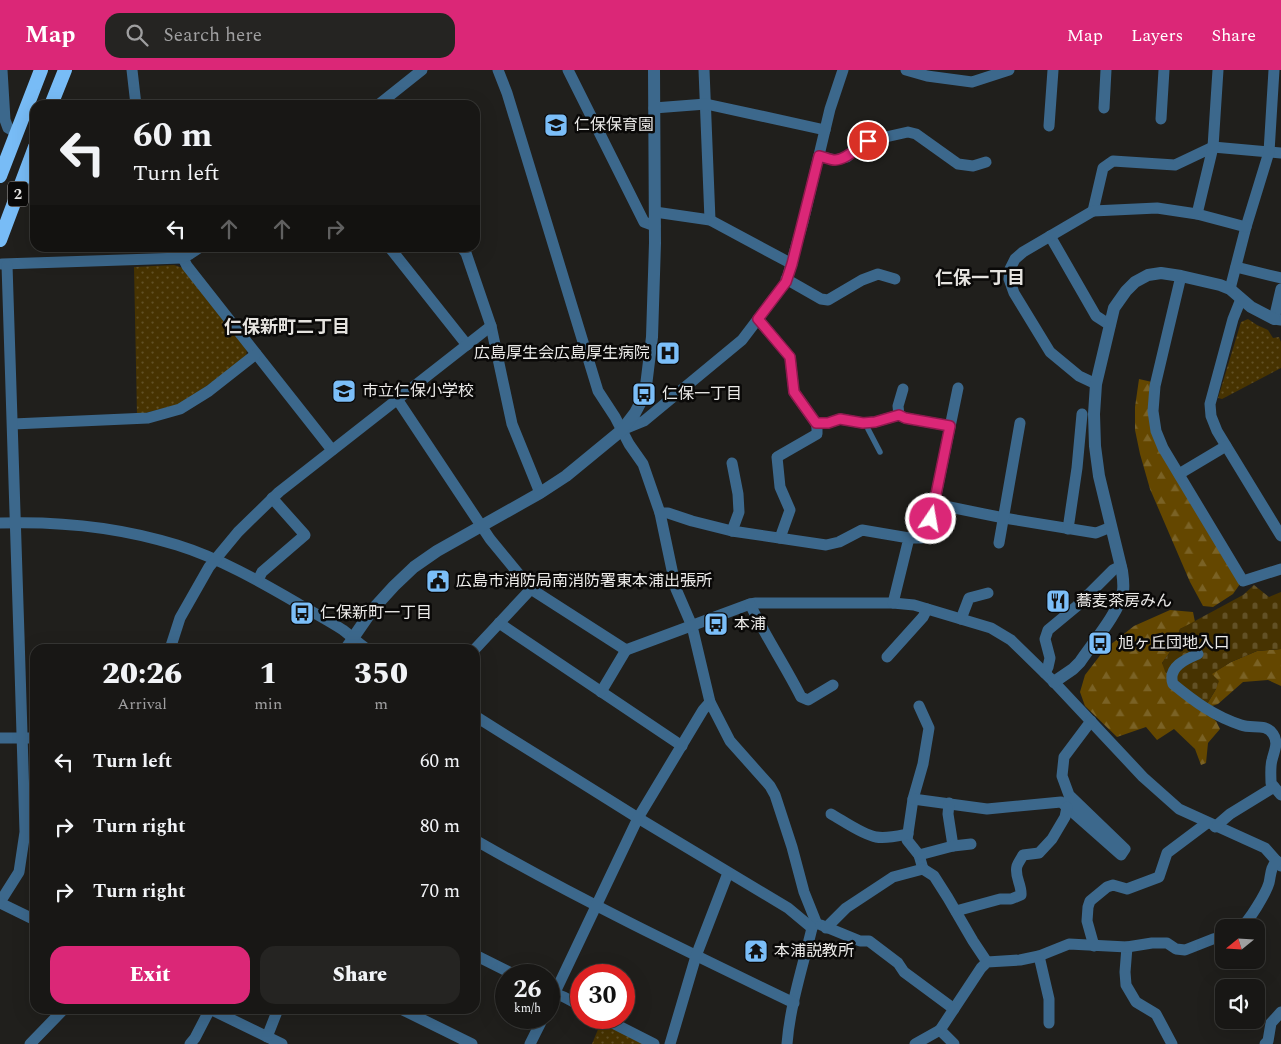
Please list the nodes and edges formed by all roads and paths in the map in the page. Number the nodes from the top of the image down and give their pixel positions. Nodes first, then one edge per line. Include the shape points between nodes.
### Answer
1 (2, 70) edge
2 (41, 70) edge
3 (65, 70) edge
4 (132, 70) edge
5 (422, 70) edge
6 (498, 70) edge
7 (568, 70) edge
8 (654, 70) edge
9 (704, 70) edge
10 (843, 70) edge
11 (906, 70) edge
12 (1009, 70) edge
13 (1053, 70) edge
14 (1106, 70) edge
15 (1164, 70) edge
16 (1218, 70) edge
17 (1274, 70) edge
18 (53, 100) edge
19 (135, 100) edge
20 (384, 100) edge
21 (706, 104) junction
22 (654, 108) junction
23 (1104, 108) dead end
24 (1161, 119) dead end
25 (1049, 126) dead end
26 (825, 130) junction
27 (17, 133) junction
28 (1213, 147) junction
29 (1269, 152) junction
30 (1281, 153) edge
31 (819, 156) junction
32 (30, 161) edge
33 (986, 162) dead end
34 (0, 176) edge
35 (654, 212) junction
36 (1093, 212) junction
37 (1197, 214) junction
38 (710, 220) junction
39 (654, 226) junction
40 (1246, 227) junction
41 (1050, 236) junction
42 (0, 240) edge
43 (193, 252) edge
44 (393, 252) edge
45 (465, 252) edge
46 (180, 253) edge
47 (4, 264) edge
48 (792, 264) junction
49 (1236, 267) junction
50 (1181, 276) junction
51 (1281, 278) edge
52 (786, 279) junction
53 (895, 279) dead end
54 (1230, 289) junction
55 (1281, 289) edge
56 (1241, 298) junction
57 (758, 319) junction
58 (1277, 320) edge
59 (1110, 325) junction
60 (491, 326) junction
61 (467, 345) junction
62 (256, 354) junction
63 (1096, 384) junction
64 (958, 388) dead end
65 (904, 389) dead end
66 (397, 400) junction
67 (1082, 414) dead end
68 (899, 415) junction
69 (816, 423) junction
70 (866, 423) junction
71 (13, 424) junction
72 (1020, 424) dead end
73 (950, 426) junction
74 (622, 430) junction
75 (1226, 446) junction
76 (332, 450) junction
77 (880, 452) dead end
78 (732, 463) dead end
79 (1179, 474) junction
80 (540, 493) junction
81 (272, 498) junction
82 (935, 504) junction
83 (660, 512) junction
84 (1004, 518) junction
85 (0, 523) edge
86 (15, 523) junction
87 (481, 525) junction
88 (1111, 526) junction
89 (1068, 529) junction
90 (732, 531) junction
91 (1281, 536) edge
92 (780, 538) junction
93 (909, 538) junction
94 (1000, 543) dead end
95 (215, 560) junction
96 (1121, 566) junction
97 (1281, 569) edge
98 (258, 580) junction
99 (531, 589) junction
100 (988, 593) dead end
101 (893, 603) junction
102 (750, 604) junction
103 (927, 609) junction
104 (961, 619) junction
105 (499, 623) junction
106 (692, 626) junction
107 (353, 638) junction
108 (172, 644) edge
109 (349, 644) edge
110 (361, 644) edge
111 (480, 644) edge
112 (626, 650) junction
113 (1198, 654) dead end
114 (887, 658) dead end
115 (1045, 673) junction
116 (1054, 682) junction
117 (833, 685) dead end
118 (601, 692) junction
119 (710, 702) junction
120 (919, 706) dead end
121 (480, 719) edge
122 (1091, 721) junction
123 (22, 737) junction
124 (0, 738) edge
125 (30, 738) edge
126 (682, 746) junction
127 (1277, 791) edge
128 (913, 798) junction
129 (948, 803) junction
130 (1067, 807) junction
131 (830, 814) dead end
132 (638, 818) junction
133 (1212, 825) junction
134 (908, 834) junction
135 (480, 843) edge
136 (971, 844) dead end
137 (953, 846) junction
138 (919, 855) junction
139 (1280, 865) edge
140 (923, 869) junction
141 (728, 873) junction
142 (0, 902) edge
143 (596, 905) junction
144 (956, 911) junction
145 (30, 917) edge
146 (1248, 919) edge
147 (818, 926) junction
148 (1215, 938) edge
149 (1094, 946) junction
150 (1127, 947) junction
151 (696, 956) junction
152 (1039, 956) junction
153 (480, 957) edge
154 (987, 962) junction
155 (495, 965) edge
156 (560, 976) edge
157 (794, 1003) junction
158 (954, 1009) junction
159 (1281, 1012) edge
160 (59, 1014) edge
161 (207, 1014) edge
162 (220, 1014) edge
163 (276, 1014) edge
164 (411, 1014) edge
165 (1049, 1022) dead end
166 (538, 1029) edge
167 (625, 1029) edge
168 (940, 1030) junction
169 (267, 1037) junction
170 (30, 1044) edge
171 (190, 1044) edge
172 (282, 1044) edge
173 (472, 1044) edge
174 (530, 1044) edge
175 (654, 1044) edge
176 (670, 1044) edge
177 (787, 1044) edge
178 (916, 1044) edge
179 (954, 1044) edge
180 (1172, 1044) edge
181 (1265, 1044) edge

1 - 27 street via 4,120 8,128
2 - 27 highway, 2
3 - 18 highway
4 - 19 street
5 - 20 street
6 - 74 street via 598,391
7 - 39 street via 644,222
8 - 22 street
9 - 21 street
10 - 26 street
11 - 12 street via 972,82
13 - 25 street
14 - 23 street
15 - 24 street
16 - 28 street
17 - 29 street
21 - 22 street
21 - 26 street
21 - 38 street
22 - 35 street
26 - 31 street
27 - 34 highway, 2
28 - 29 street
28 - 36 street via 1175,165 1113,161 1103,168
28 - 37 street
29 - 30 street
29 - 40 street
31 - 33 street via 836,160 847,157 868,141 908,132 916,134 958,164 972,166
31 - 48 street
32 - 42 highway, 2
35 - 38 street
35 - 39 street
36 - 37 street via 1157,208
36 - 41 street
37 - 40 street
38 - 48 street
39 - 74 street via 652,337 645,394
40 - 49 street
41 - 59 street via 1096,316
41 - 63 street via 1015,259 1010,269 1014,293 1050,352 1079,376
43 - 46 street
44 - 61 street
45 - 60 street
46 - 47 street
46 - 62 street
47 - 71 street
48 - 52 street
49 - 51 street
49 - 54 street
50 - 54 street
50 - 59 street via 1161,273 1135,282 1114,308
50 - 79 street via 1155,386 1153,411 1162,448
52 - 53 street via 820,299 828,300 878,274
52 - 57 street
54 - 56 street
55 - 58 street
56 - 58 street
56 - 75 street via 1210,404 1211,416
57 - 69 street via 790,357 794,392
57 - 74 street via 742,340 644,421
59 - 63 street
60 - 61 street
60 - 80 street via 512,424
61 - 66 street
62 - 71 street via 180,409 156,416
62 - 76 street
63 - 88 street via 1095,446
64 - 73 street
65 - 68 street via 898,406
66 - 76 street
66 - 87 street
67 - 89 street
68 - 70 street
68 - 73 street
69 - 70 street via 840,419
69 - 92 street via 816,434 776,457 780,486 790,510
70 - 77 lane
71 - 86 street
72 - 84 street
73 - 82 street
74 - 80 street
74 - 83 street via 644,464
75 - 79 street
75 - 91 street
76 - 81 street
78 - 90 street via 739,512
79 - 97 street via 1244,581
80 - 87 street
81 - 95 street
81 - 98 street via 305,535 262,572
82 - 84 street
82 - 93 street via 928,534 922,538
83 - 90 street
83 - 106 street via 676,590
84 - 89 street
84 - 94 street
85 - 86 street
86 - 95 street via 56,523 122,531 178,545
86 - 123 street
87 - 99 street
87 - 107 street via 414,567 373,609
88 - 89 street via 1096,533
88 - 96 street
90 - 92 street
92 - 93 street via 826,545 862,530
93 - 101 street
95 - 98 street
95 - 108 street via 180,618
96 - 115 street via 1048,630 1045,640 1050,658
96 - 116 street via 1124,582 1118,606 1080,662
98 - 107 street
99 - 105 street
99 - 112 street
100 - 104 street via 970,598
101 - 102 street
101 - 103 street
102 - 106 street
102 - 117 street via 801,697 808,700
103 - 104 street
103 - 114 street via 924,617
104 - 115 street via 991,628 1011,640
105 - 111 street
105 - 118 street
106 - 112 street
106 - 119 street
107 - 109 street
107 - 110 street
112 - 118 street
113 - 127 street via 1177,665 1171,679 1173,684 1219,717 1244,727 1261,727 1273,734 1276,745 1271,783
115 - 116 street
116 - 122 street
118 - 126 street
119 - 126 street
119 - 147 street via 730,741 775,795 804,892
120 - 128 street via 929,728
121 - 132 street
122 - 130 street via 1064,757 1062,776 1069,794 1125,849 1121,855
122 - 133 street via 1179,810
123 - 124 street
123 - 125 street
123 - 142 street via 25,832 19,872
126 - 132 street
127 - 133 street
128 - 129 street
128 - 134 street
129 - 130 street via 988,809 1061,802
129 - 137 street
130 - 144 street via 1052,839 1039,853 1024,855 1017,865 1021,895
131 - 134 street via 876,837
132 - 141 street
132 - 143 street
133 - 139 street via 1265,848
133 - 149 street via 1167,853 1159,877 1127,889 1112,885 1090,901 1087,921
134 - 138 street via 907,840
135 - 143 street
136 - 137 street
137 - 138 street
138 - 140 street
139 - 146 street via 1272,864 1268,885
140 - 144 street via 934,876
140 - 147 street via 893,877
141 - 147 street
141 - 151 street
142 - 145 street
143 - 151 street
143 - 156 street
144 - 154 street
147 - 157 street
147 - 158 street via 860,941 869,941
148 - 150 street via 1185,950 1167,943
149 - 150 street
149 - 152 street via 1069,944
150 - 180 street via 1126,985 1136,1002 1156,1014
151 - 157 street
151 - 176 street
152 - 154 street
152 - 165 street via 1049,999
153 - 155 street
154 - 158 street
157 - 177 street
158 - 168 street
159 - 181 street via 1271,1023
160 - 170 street
161 - 171 street
162 - 169 street
163 - 169 street
164 - 173 street
166 - 174 street
167 - 175 street
168 - 178 street
168 - 179 street
169 - 172 street

